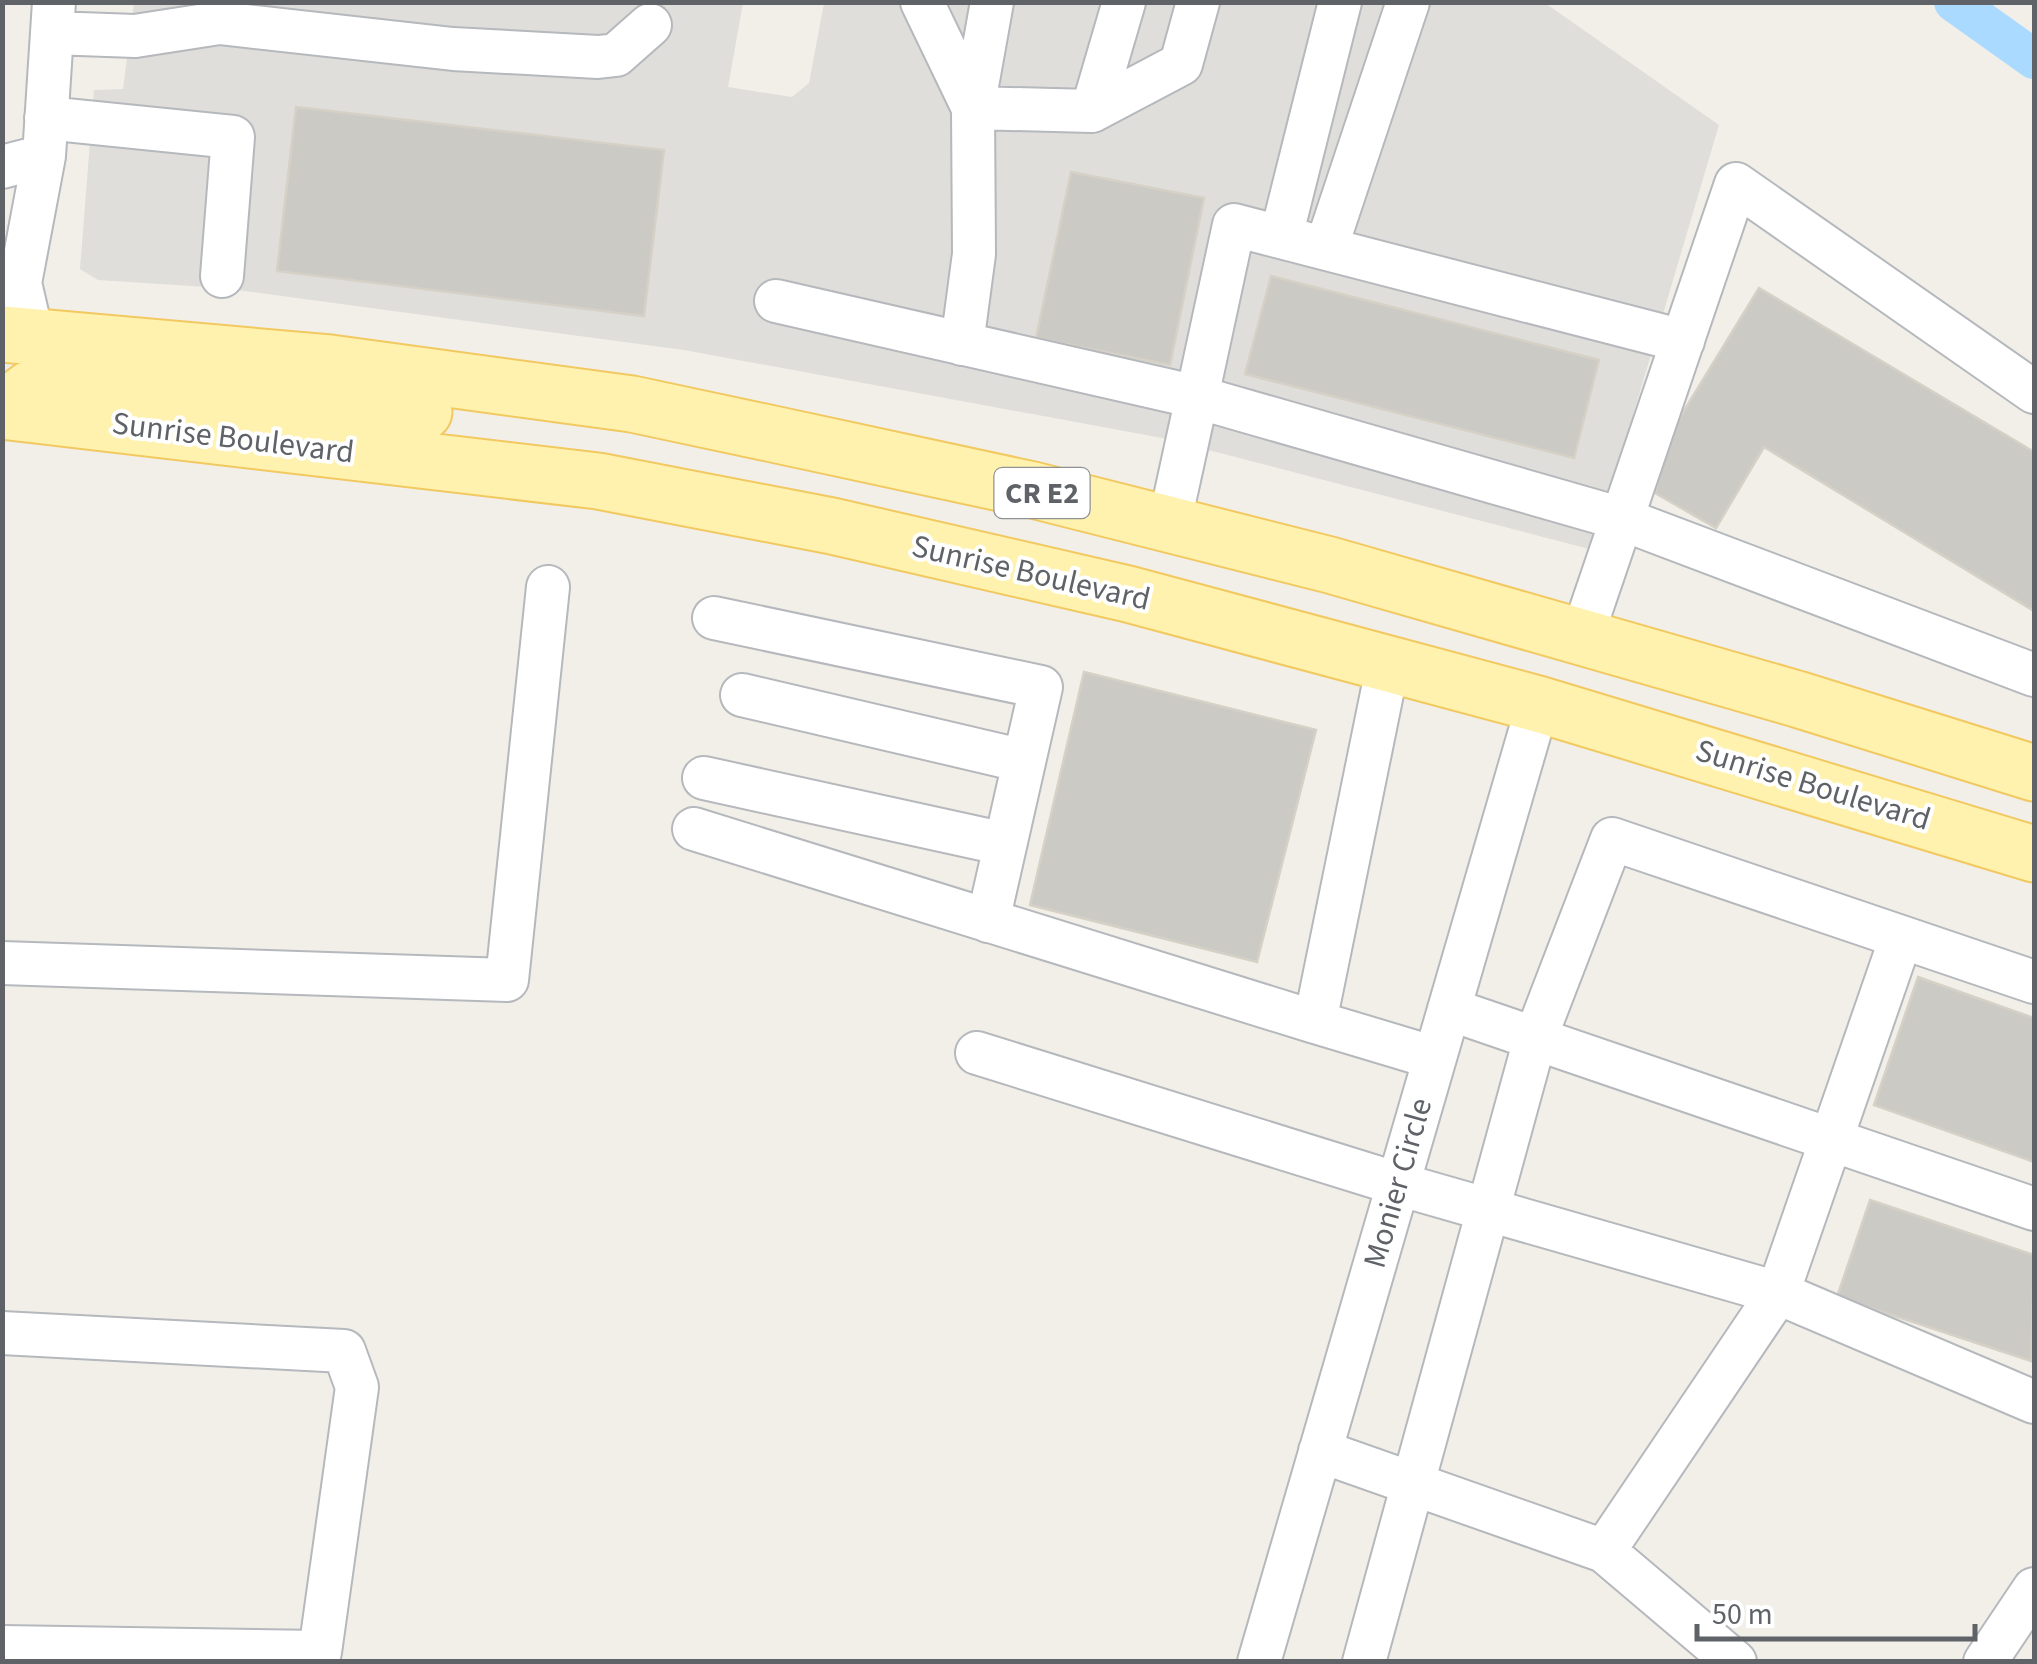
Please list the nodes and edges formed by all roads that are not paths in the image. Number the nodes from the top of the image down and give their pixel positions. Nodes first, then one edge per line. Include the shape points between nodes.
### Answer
1 (922, 2) edge
2 (992, 2) edge
3 (1124, 2) edge
4 (1198, 2) edge
5 (1340, 2) edge
6 (1408, 2) edge
7 (53, 18) edge
8 (650, 25) dead end
9 (973, 108) junction
10 (1092, 111) junction
11 (45, 137) junction
12 (2, 167) edge
13 (1281, 237) junction
14 (1326, 248) junction
15 (222, 276) dead end
16 (776, 301) dead end
17 (12, 341) edge
18 (1683, 341) junction
19 (962, 344) junction
20 (478, 383) junction
21 (2034, 392) edge
22 (1196, 397) junction
23 (2, 410) edge
24 (1622, 519) junction
25 (1169, 525) junction
26 (548, 587) dead end
27 (1128, 594) junction
28 (714, 618) dead end
29 (1557, 629) junction
30 (1388, 664) junction
31 (2034, 675) edge
32 (742, 695) dead end
33 (1538, 704) junction
34 (1024, 761) junction
35 (2031, 772) edge
36 (704, 778) dead end
37 (694, 829) dead end
38 (1006, 844) junction
39 (2034, 854) edge
40 (988, 921) junction
41 (1901, 938) junction
42 (2, 963) edge
43 (2034, 982) edge
44 (1449, 1009) junction
45 (1315, 1022) junction
46 (1536, 1038) junction
47 (977, 1053) dead end
48 (1435, 1058) junction
49 (1832, 1139) junction
50 (1398, 1184) junction
51 (2034, 1208) edge
52 (1485, 1209) junction
53 (1778, 1293) junction
54 (2, 1333) edge
55 (2034, 1402) edge
56 (1320, 1451) junction
57 (1414, 1484) junction
58 (1604, 1551) junction
59 (2034, 1589) edge
60 (2, 1647) edge
61 (1259, 1662) edge
62 (1364, 1662) edge
63 (1734, 1662) edge
64 (1985, 1662) edge

1 - 9 street
2 - 9 street
3 - 10 street
4 - 10 street via 1181,64
5 - 13 street
6 - 14 street
7 - 8 street via 136,36 219,23 598,58 616,55
7 - 11 street
9 - 10 street
9 - 19 street via 974,254
11 - 12 street
11 - 15 street via 233,137
11 - 17 street
13 - 14 street
13 - 22 street via 1234,225
14 - 18 street
16 - 19 street
17 - 20 main road, CR E2 via 330,363
18 - 21 street via 1736,184
18 - 24 street
19 - 22 street
20 - 23 main road via 425,412 67,375 30,388
20 - 25 main road, CR E2 via 632,404
22 - 24 street
22 - 25 street
23 - 27 main road, Sunrise Boulevard / CR E2 via 598,481
24 - 29 street
24 - 31 street
25 - 29 main road, CR E2
26 - 42 street via 506,980
27 - 29 main road via 1178,566 1203,567 1486,638
27 - 30 main road, Sunrise Boulevard / CR E2
28 - 34 street via 1040,687
29 - 35 main road, CR E2
30 - 33 main road, Sunrise Boulevard / CR E2
30 - 45 street
32 - 34 street
33 - 35 main road via 1579,674 1608,671 1972,788
33 - 39 main road, Sunrise Boulevard / CR E2
33 - 44 street, Monier Circle
34 - 38 street
36 - 38 street
37 - 40 street
38 - 40 street
40 - 45 street
41 - 43 street
41 - 46 street via 1612,839
41 - 49 street
44 - 46 street
44 - 48 street, Monier Circle
45 - 48 street
46 - 49 street
46 - 52 street
47 - 50 street
48 - 50 street, Monier Circle
49 - 51 street
49 - 53 street
50 - 52 street
50 - 56 street, Monier Circle
52 - 53 street
52 - 57 street
53 - 55 street
53 - 58 street
54 - 60 street via 344,1351 356,1386 320,1652
56 - 57 street
56 - 61 street, Monier Circle
57 - 58 street
57 - 62 street
58 - 63 street
59 - 64 street

